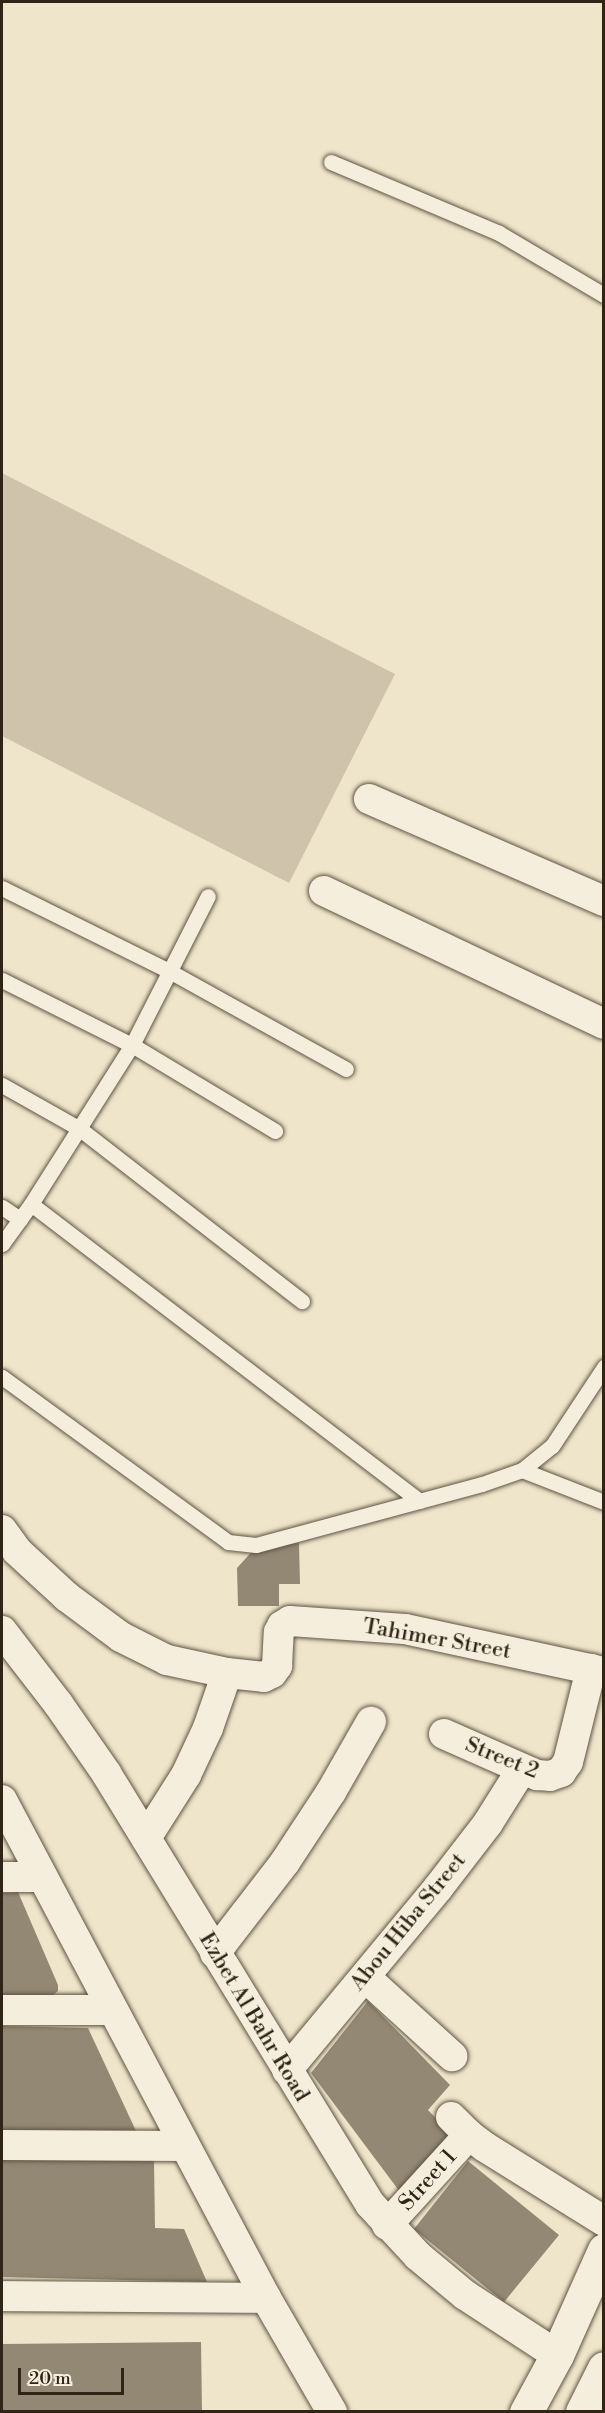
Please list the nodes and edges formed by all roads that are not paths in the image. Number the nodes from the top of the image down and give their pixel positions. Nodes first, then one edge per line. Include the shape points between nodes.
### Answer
1 (331, 162) dead end
2 (603, 295) edge
3 (369, 799) dead end
4 (2, 888) edge
5 (324, 891) dead end
6 (208, 896) dead end
7 (603, 901) edge
8 (171, 972) junction
9 (2, 980) edge
10 (603, 1024) edge
11 (132, 1045) junction
12 (346, 1069) dead end
13 (2, 1084) edge
14 (80, 1128) junction
15 (275, 1131) dead end
16 (31, 1204) junction
17 (2, 1207) edge
18 (20, 1219) junction
19 (2, 1244) edge
20 (302, 1301) dead end
21 (603, 1367) edge
22 (2, 1377) edge
23 (522, 1470) junction
24 (419, 1502) junction
25 (603, 1502) edge
26 (2, 1530) edge
27 (2, 1632) edge
28 (597, 1671) edge
29 (227, 1673) junction
30 (371, 1722) dead end
31 (444, 1734) dead end
32 (522, 1769) junction
33 (2, 1800) edge
34 (146, 1838) junction
35 (2, 1877) edge
36 (42, 1877) junction
37 (216, 1953) junction
38 (365, 1977) junction
39 (2, 2010) edge
40 (113, 2010) junction
41 (452, 2056) dead end
42 (287, 2070) junction
43 (2, 2145) edge
44 (185, 2146) junction
45 (603, 2221) edge
46 (387, 2225) junction
47 (603, 2250) edge
48 (2, 2296) edge
49 (266, 2298) junction
50 (557, 2355) junction
51 (603, 2368) edge
52 (332, 2412) edge
53 (526, 2412) edge
54 (582, 2412) edge

1 - 2 lane via 499,233
3 - 7 street
4 - 8 lane
5 - 10 street
6 - 8 lane
8 - 11 lane
8 - 12 lane
9 - 11 lane
11 - 14 lane
11 - 15 lane
13 - 14 lane
14 - 16 lane
14 - 20 lane
16 - 18 lane
16 - 24 lane
17 - 18 lane
18 - 19 lane
21 - 23 lane via 552,1446
22 - 24 lane via 228,1542 256,1545
23 - 24 lane
23 - 25 lane
26 - 29 street via 17,1551 67,1597 121,1637 167,1660
27 - 34 street, Ezbet Al Bahr Road via 59,1705
28 - 29 street, Tahimer Street via 405,1629 290,1621 279,1632 277,1666 272,1673 264,1677
28 - 32 street, Street 2 via 568,1762 561,1772 537,1775
29 - 34 street via 186,1775
30 - 37 street via 285,1862
31 - 32 street, Street 2
32 - 38 street, Abou Hiba Street via 488,1823
33 - 36 street
34 - 37 street, Ezbet Al Bahr Road
35 - 36 street
36 - 40 street
37 - 42 street, Ezbet Al Bahr Road
38 - 41 street
38 - 42 street, Abou Hiba Street
39 - 40 street
40 - 44 street
42 - 46 street, Ezbet Al Bahr Road via 352,2178
43 - 44 street
44 - 49 street
45 - 46 street, Street 1 via 460,2126
46 - 50 street, Ezbet Al Bahr Road via 465,2295
47 - 50 main road
48 - 49 street
49 - 52 street
50 - 53 main road
51 - 54 main road

